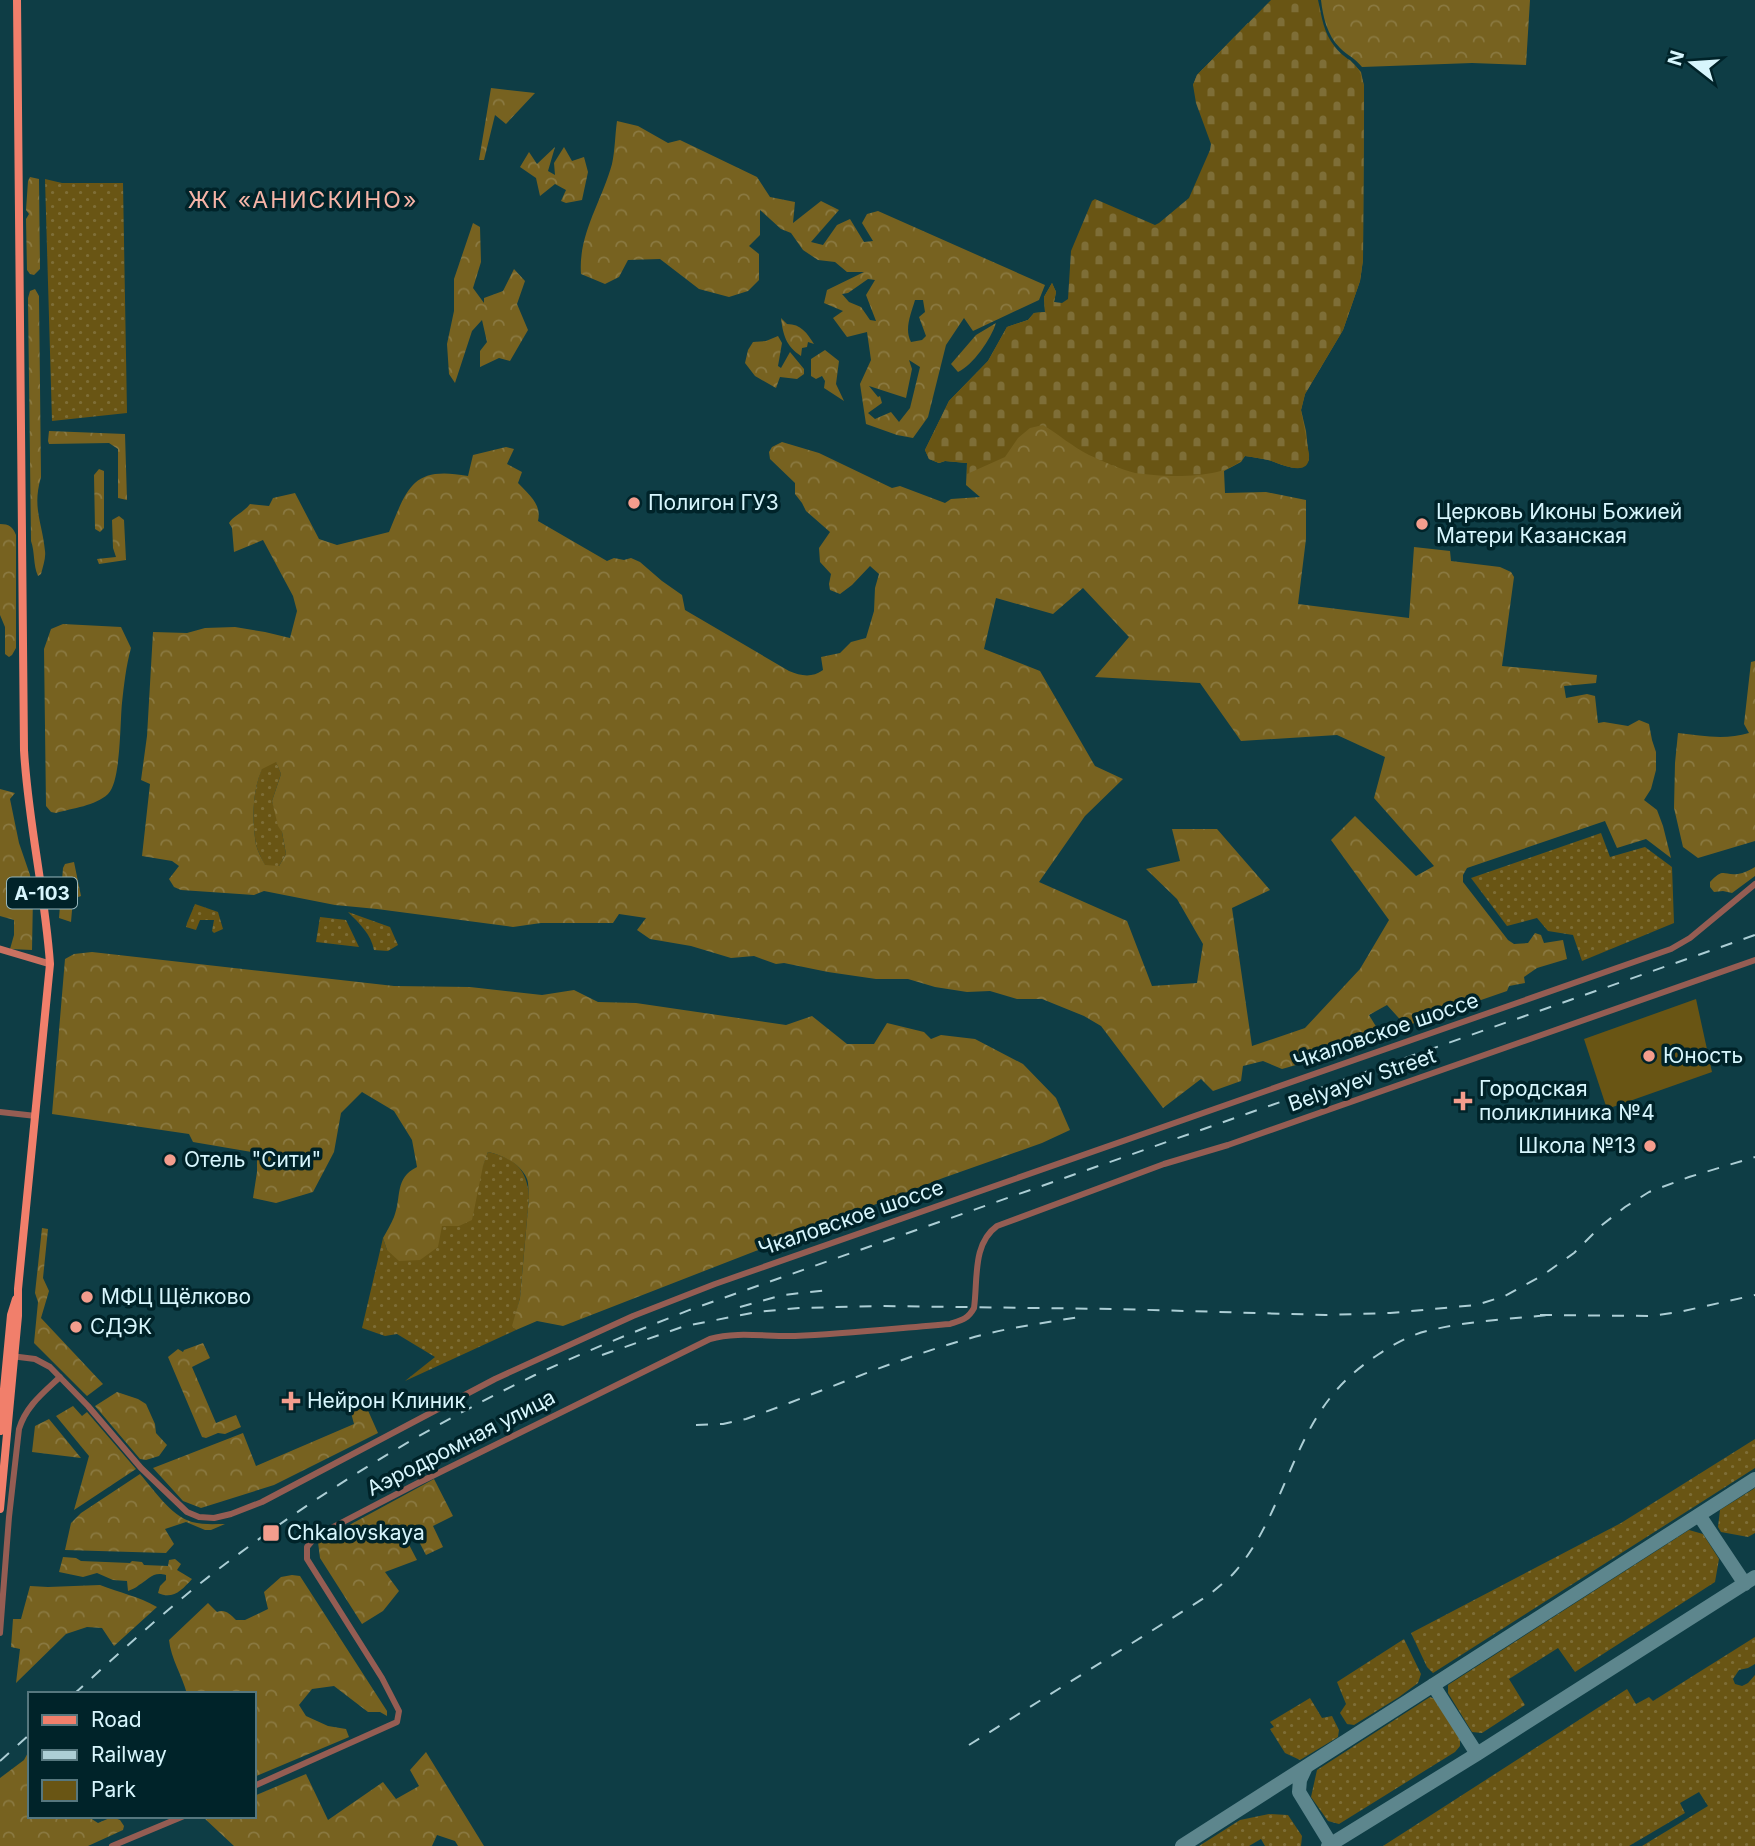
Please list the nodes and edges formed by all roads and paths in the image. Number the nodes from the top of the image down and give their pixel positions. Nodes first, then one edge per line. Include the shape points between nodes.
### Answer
1 (17, 0) edge
2 (1755, 884) edge
3 (0, 948) edge
4 (1755, 960) edge
5 (50, 964) junction
6 (0, 1112) edge
7 (36, 1116) junction
8 (18, 1289) junction
9 (974, 1304) joint
10 (16, 1338) junction
11 (11, 1357) junction
12 (32, 1358) junction
13 (50, 1367) junction
14 (13, 1373) junction
15 (61, 1377) junction
16 (51, 1385) junction
17 (86, 1404) junction
18 (0, 1431) edge
19 (0, 1509) edge
20 (0, 1633) edge
21 (256, 1785) edge
22 (179, 1818) edge
23 (112, 1846) edge

1 - 5 main road, А-103 via 25,769
2 - 17 street, Чкаловское шоссе via 1671,949 633,1316 451,1401 239,1512 206,1518 182,1509
3 - 5 main road
4 - 9 street, Belyayev Street via 997,1226 985,1238
5 - 7 main road, А-103
6 - 7 street
7 - 8 main road, А-103
8 - 10 main road, А-103
8 - 11 main road, А-103 via 11,1315
9 - 21 street, Аэродромная улица via 968,1317 950,1324 710,1339 316,1536 307,1546 307,1559 382,1678 399,1711 397,1723
10 - 11 main road, А-103
10 - 12 street via 22,1353
11 - 12 street, Чкаловское шоссе
11 - 14 main road, А-103
11 - 18 main road, А-103
12 - 13 street, Чкаловское шоссе
12 - 14 street via 19,1362
13 - 15 street, Чкаловское шоссе
13 - 16 street
14 - 19 main road, А-103
15 - 16 street
15 - 17 street, Чкаловское шоссе
16 - 17 street via 63,1387
16 - 20 street via 21,1422
22 - 23 street

